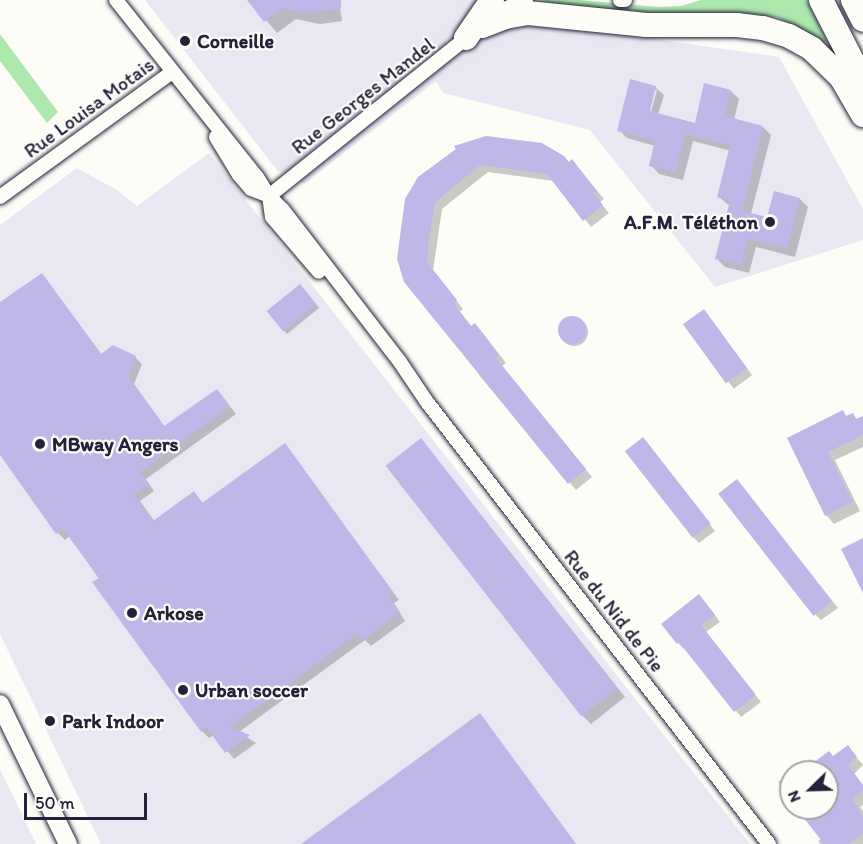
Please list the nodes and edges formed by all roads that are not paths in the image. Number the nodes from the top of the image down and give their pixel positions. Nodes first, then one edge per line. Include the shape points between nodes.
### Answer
1 (116, 0) edge
2 (492, 0) edge
3 (526, 0) edge
4 (620, 0) edge
5 (626, 0) edge
6 (821, 0) edge
7 (853, 0) edge
8 (863, 20) edge
9 (474, 32) junction
10 (172, 72) junction
11 (863, 82) edge
12 (863, 115) edge
13 (269, 196) junction
14 (0, 197) edge
15 (0, 704) edge
16 (68, 844) edge
17 (769, 844) edge

1 - 10 street, Rue du Nid de Pie
2 - 9 highway
3 - 9 street, Rue Georges Mandel via 498,12
4 - 5 street
6 - 11 highway
7 - 8 highway
9 - 12 highway via 504,17 528,13 646,25 763,28 812,49 841,77
9 - 13 street, Rue Georges Mandel
10 - 13 street, Rue du Nid de Pie
10 - 14 street, Rue Louisa Motais
13 - 17 street, Rue du Nid de Pie via 272,217 282,232 428,402
15 - 16 street

